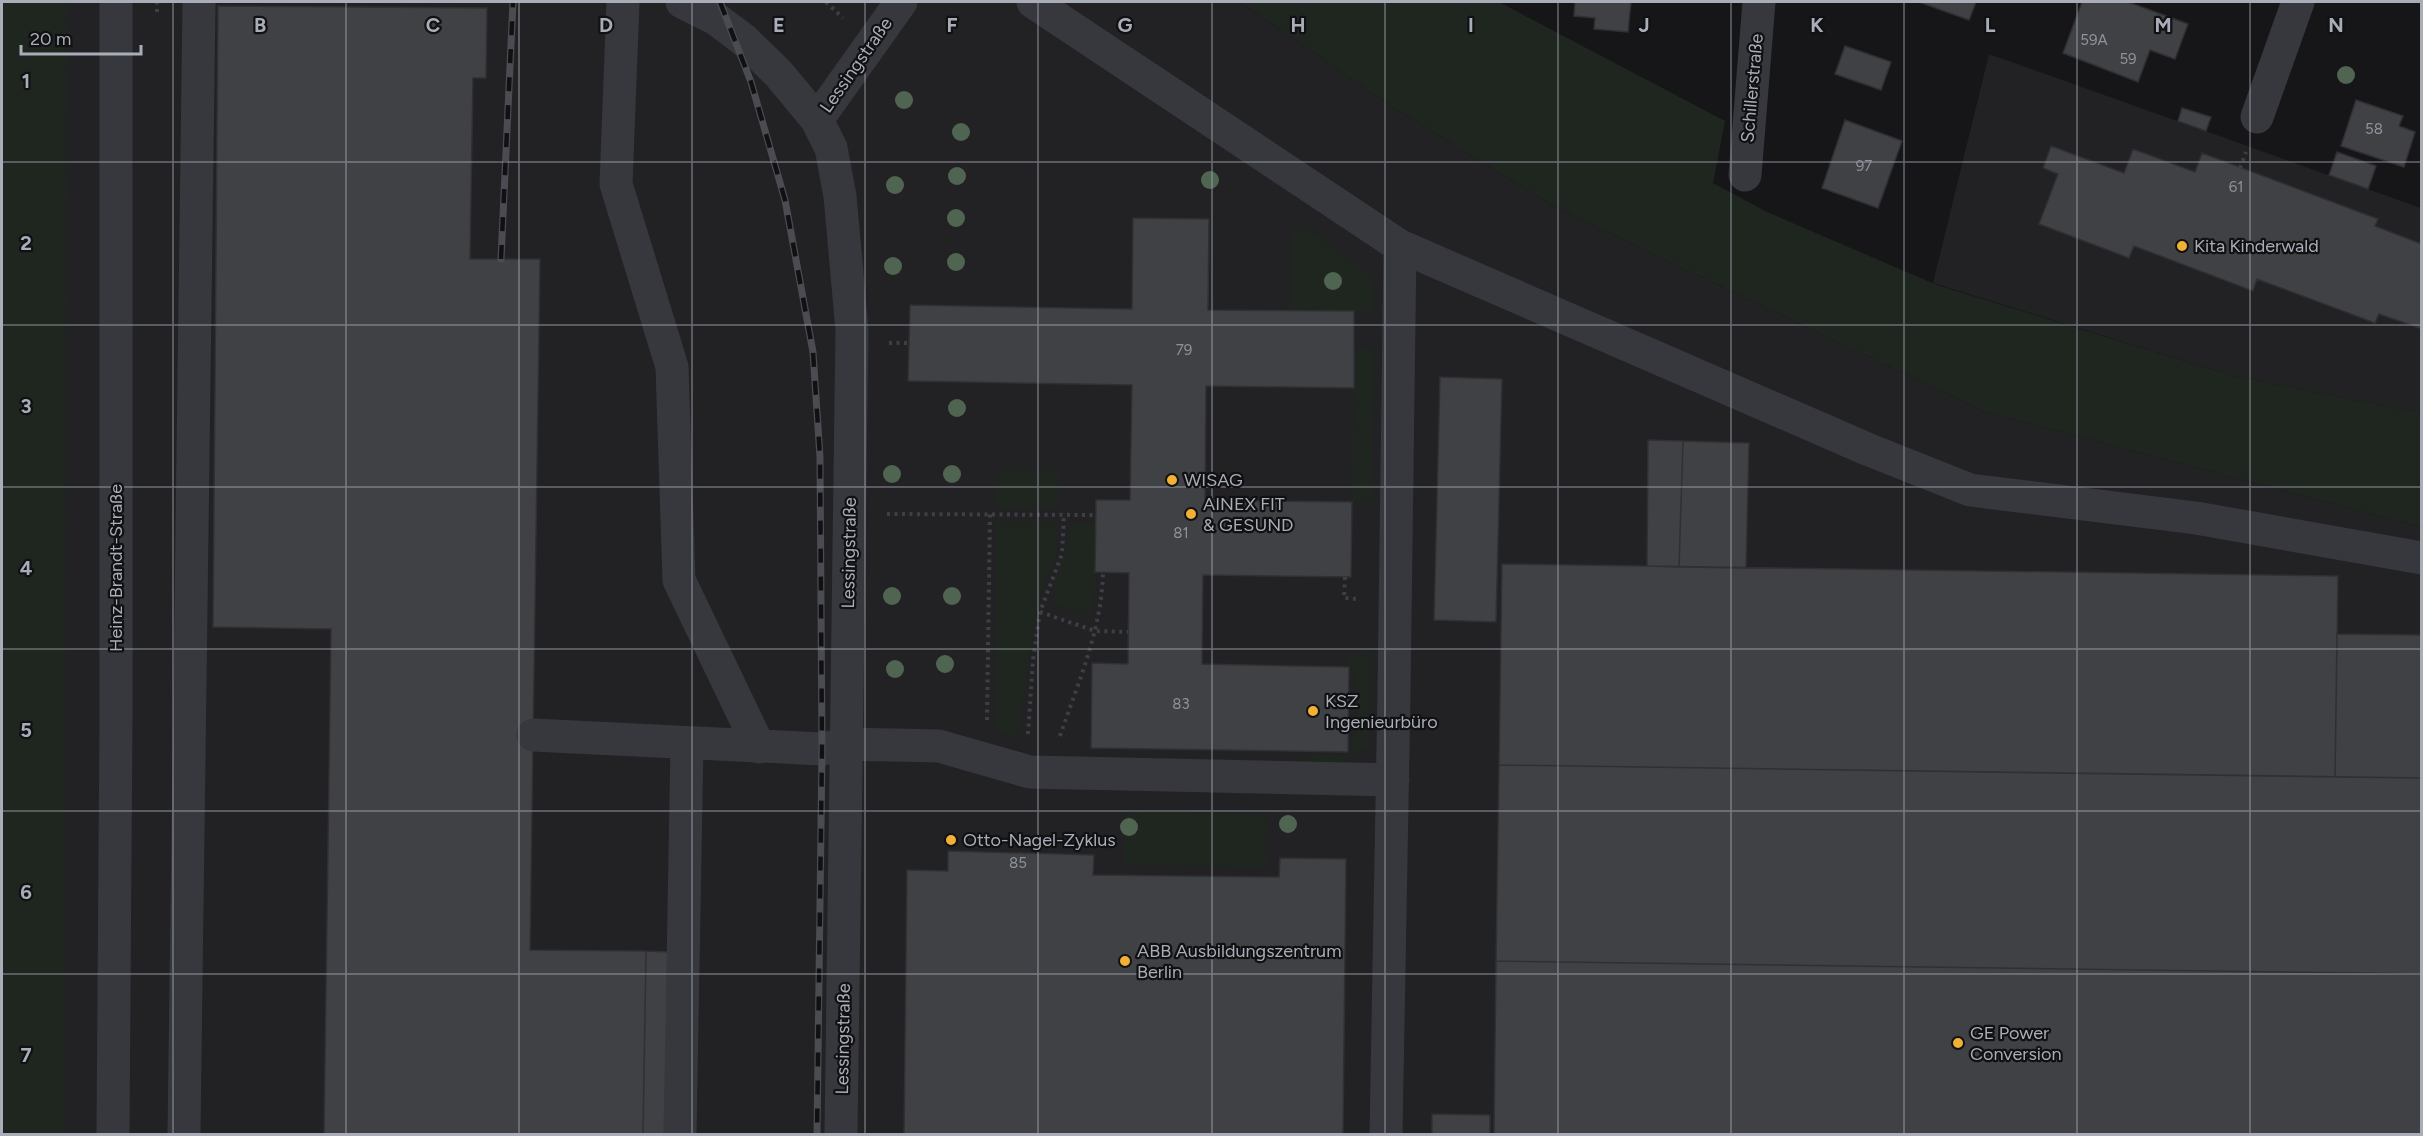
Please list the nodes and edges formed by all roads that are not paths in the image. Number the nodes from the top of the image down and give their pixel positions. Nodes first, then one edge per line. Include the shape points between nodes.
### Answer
1 (116, 2) edge
2 (199, 2) edge
3 (623, 2) edge
4 (682, 2) edge
5 (901, 2) edge
6 (1033, 2) edge
7 (1759, 2) edge
8 (2298, 2) edge
9 (2257, 117) dead end
10 (817, 120) junction
11 (1745, 175) dead end
12 (1400, 246) junction
13 (2421, 558) edge
14 (533, 735) dead end
15 (687, 743) junction
16 (847, 744) junction
17 (759, 747) junction
18 (1393, 780) junction
19 (113, 1134) edge
20 (184, 1134) edge
21 (680, 1134) edge
22 (841, 1134) edge
23 (1386, 1134) edge

1 - 19 street, Heinz-Brandt-Straße
2 - 20 street
3 - 17 street via 616,184 672,367 680,580
4 - 10 street via 716,19 744,40
5 - 10 street, Lessingstraße
6 - 12 street
7 - 11 street, Schillerstraße
8 - 9 street
10 - 16 street, Lessingstraße via 831,148 840,196 852,330
12 - 13 street via 1970,490 2196,518
12 - 18 street
14 - 15 street
15 - 17 street
15 - 21 street
16 - 17 street via 822,749
16 - 18 street via 939,746 1026,771
16 - 22 street, Lessingstraße
18 - 23 street

